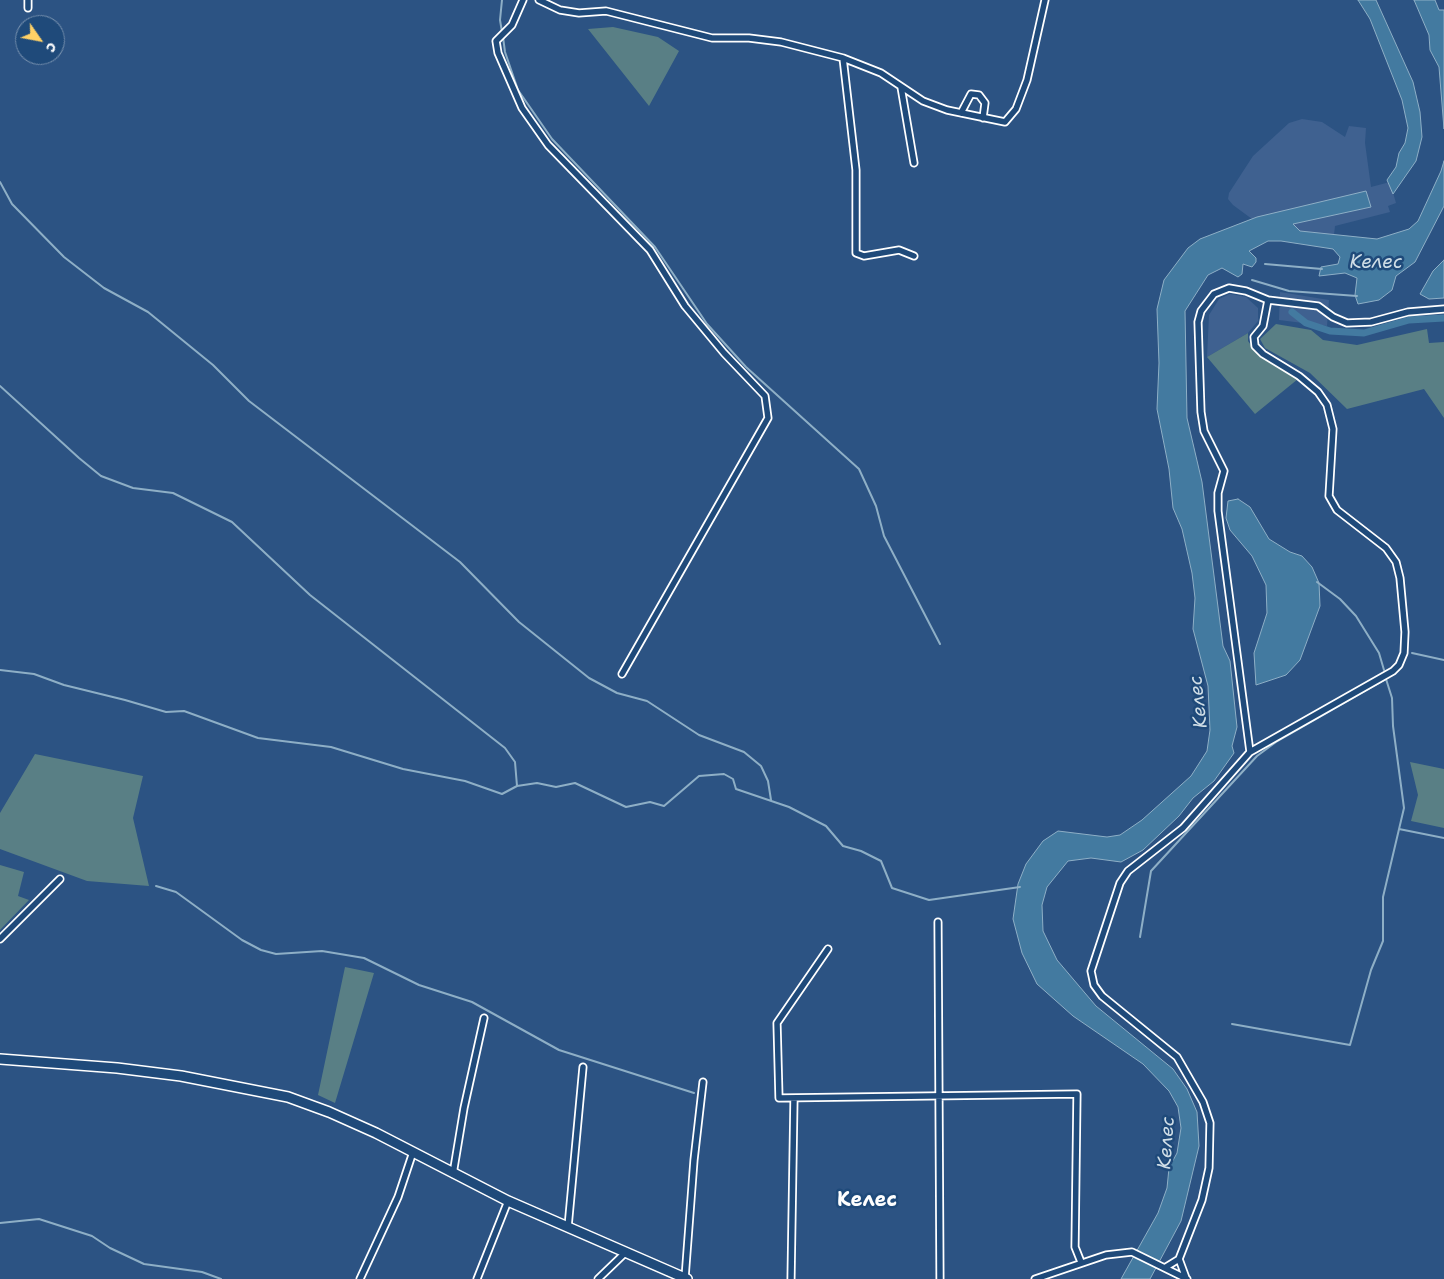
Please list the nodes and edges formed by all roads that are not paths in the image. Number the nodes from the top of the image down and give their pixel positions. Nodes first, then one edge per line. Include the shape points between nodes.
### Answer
1 (28, 0) edge
2 (522, 0) edge
3 (539, 0) edge
4 (1045, 0) edge
5 (28, 8) dead end
6 (843, 58) junction
7 (901, 86) junction
8 (961, 113) junction
9 (983, 118) junction
10 (914, 163) dead end
11 (914, 256) dead end
12 (1268, 300) junction
13 (1444, 309) edge
14 (622, 674) dead end
15 (1250, 752) junction
16 (60, 879) dead end
17 (938, 922) dead end
18 (0, 939) edge
19 (828, 949) dead end
20 (484, 1018) dead end
21 (0, 1059) edge
22 (583, 1067) dead end
23 (703, 1082) dead end
24 (939, 1096) junction
25 (794, 1098) junction
26 (413, 1152) junction
27 (453, 1174) junction
28 (508, 1201) junction
29 (568, 1227) junction
30 (626, 1252) junction
31 (1179, 1259) junction
32 (1081, 1262) junction
33 (1166, 1267) junction
34 (1186, 1278) edge
35 (360, 1279) edge
36 (477, 1279) edge
37 (598, 1279) edge
38 (686, 1279) edge
39 (791, 1279) edge
40 (940, 1279) edge
41 (1035, 1279) edge

1 - 5 street
2 - 14 street via 512,25 496,41 498,54 522,108 548,145 650,250 685,306 765,396 768,418
3 - 6 street via 560,10 579,13 606,11 712,38 781,42
4 - 9 street via 1027,80 1016,109 1005,122
6 - 7 street via 881,73
6 - 11 street via 856,170 856,253 864,256 899,250
7 - 8 street via 923,101
7 - 10 street
8 - 9 street
8 - 9 street via 970,94 979,95 985,103
12 - 13 street via 1318,306 1340,321 1356,323 1408,312
12 - 15 street via 1246,292 1223,289 1205,303 1198,322 1204,431 1224,471 1218,493 1218,511
12 - 15 street via 1263,326 1254,337 1255,346 1299,376 1318,392 1327,405 1333,429 1330,496 1343,516 1393,555 1400,578 1405,632 1403,656 1393,671
15 - 31 street via 1183,828 1128,872 1120,883 1091,971 1094,985 1102,996 1177,1057 1203,1102 1210,1123 1209,1168 1202,1200
16 - 18 street
17 - 24 street
19 - 25 street via 777,1023 779,1098
20 - 27 street
21 - 26 main road via 181,1076 288,1098 329,1112
22 - 29 street
23 - 38 street
24 - 25 street
24 - 32 street via 1077,1094 1075,1247
24 - 40 street
25 - 39 street
26 - 27 main road
26 - 35 street via 398,1197
27 - 28 main road
28 - 29 main road
28 - 36 street
29 - 30 main road
30 - 37 street
30 - 38 main road
31 - 33 street
31 - 34 street
32 - 33 street via 1106,1254 1132,1252
32 - 41 street
33 - 34 street

